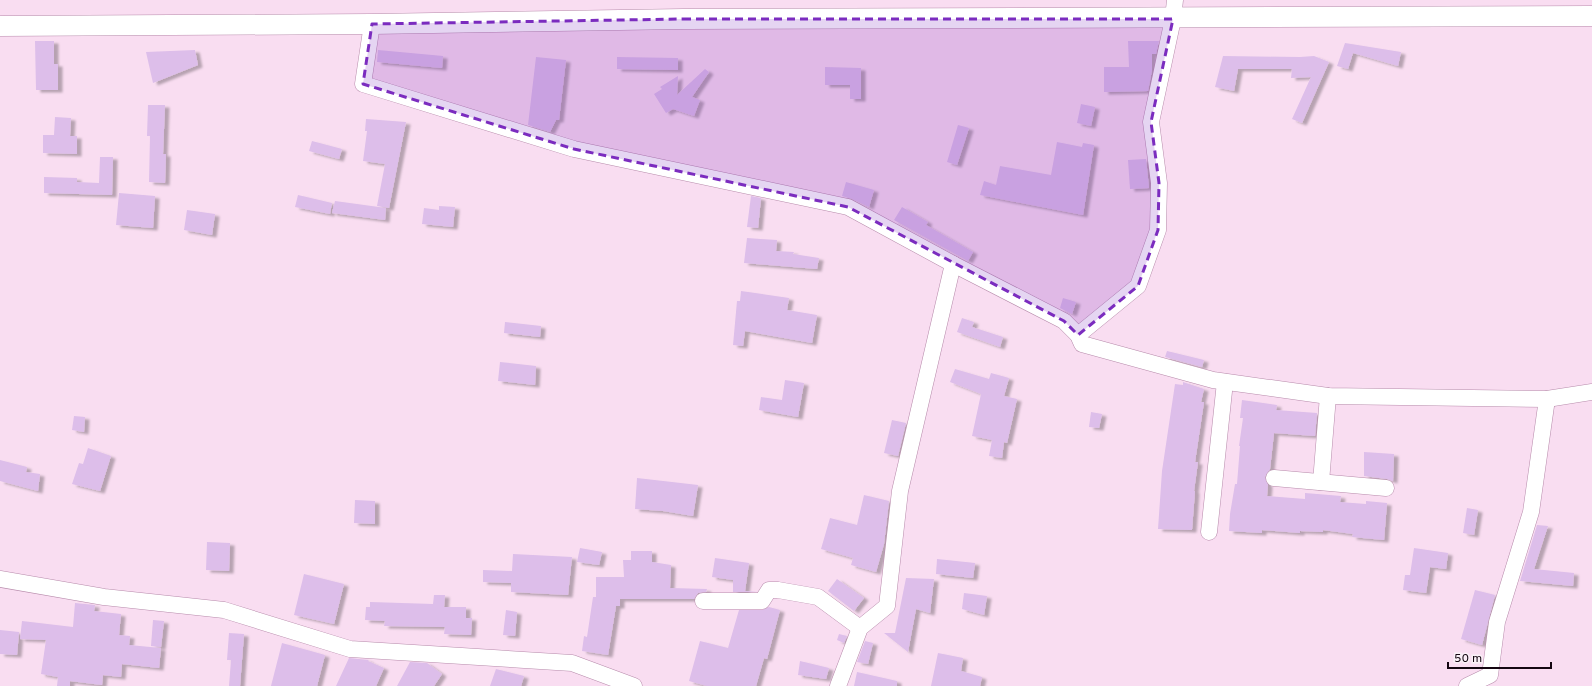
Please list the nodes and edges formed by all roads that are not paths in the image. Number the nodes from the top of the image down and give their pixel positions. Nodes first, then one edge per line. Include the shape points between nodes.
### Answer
1 (1174, 9) edge
2 (1592, 16) edge
3 (372, 24) junction
4 (0, 26) edge
5 (953, 264) junction
6 (1078, 334) junction
7 (1224, 382) junction
8 (1592, 392) edge
9 (1328, 396) junction
10 (1547, 399) junction
11 (1274, 478) dead end
12 (1321, 482) junction
13 (1386, 488) dead end
14 (1209, 532) dead end
15 (0, 579) edge
16 (703, 601) dead end
17 (860, 628) junction
18 (634, 686) edge
19 (838, 686) edge
20 (1467, 686) edge

1 - 2 main road
1 - 3 main road
1 - 6 street via 1151,122 1159,183 1158,230 1138,286
3 - 4 main road
3 - 5 street via 363,84 574,149 848,207
5 - 6 street via 1064,321
5 - 17 street via 900,491 887,606
6 - 7 street via 1082,344
7 - 9 street
7 - 14 street
8 - 10 street
9 - 10 street
9 - 12 street
10 - 20 street via 1531,512 1497,622 1490,675
11 - 12 street
12 - 13 street
15 - 18 street via 111,598 224,610 350,649 572,663
16 - 17 street via 762,601 769,590 778,590 818,597
17 - 19 street

